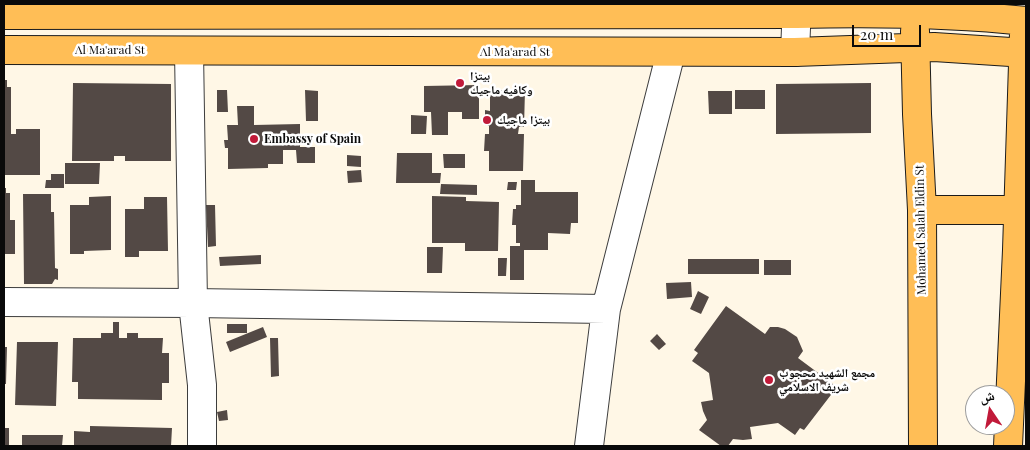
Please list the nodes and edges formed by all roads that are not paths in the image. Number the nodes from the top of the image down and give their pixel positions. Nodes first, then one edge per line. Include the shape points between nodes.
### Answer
1 (796, 9) edge
2 (914, 14) junction
3 (4, 15) edge
4 (1026, 21) edge
5 (915, 49) junction
6 (4, 50) edge
7 (189, 51) junction
8 (671, 52) junction
9 (795, 52) junction
10 (1025, 52) edge
11 (922, 210) junction
12 (1018, 210) junction
13 (1022, 250) edge
14 (4, 302) edge
15 (193, 303) junction
16 (606, 309) junction
17 (202, 446) edge
18 (589, 446) edge
19 (923, 446) edge
20 (1008, 446) edge

1 - 2 main road
1 - 3 main road
1 - 9 street
2 - 4 main road
2 - 5 main road, Mohamed Salah Eldin St
4 - 10 main road
5 - 9 main road, Al Ma'arad St
5 - 10 main road, Al Ma'arad St via 934,47
5 - 11 main road, Mohamed Salah Eldin St
6 - 7 main road, Al Ma'arad St
7 - 8 main road, Al Ma'arad St
7 - 15 street
8 - 9 main road, Al Ma'arad St
8 - 16 street
10 - 12 main road
11 - 12 main road
11 - 19 main road, Mohamed Salah Eldin St
12 - 13 main road
13 - 20 main road
14 - 15 street
15 - 16 street
15 - 17 street via 202,385
16 - 18 street

